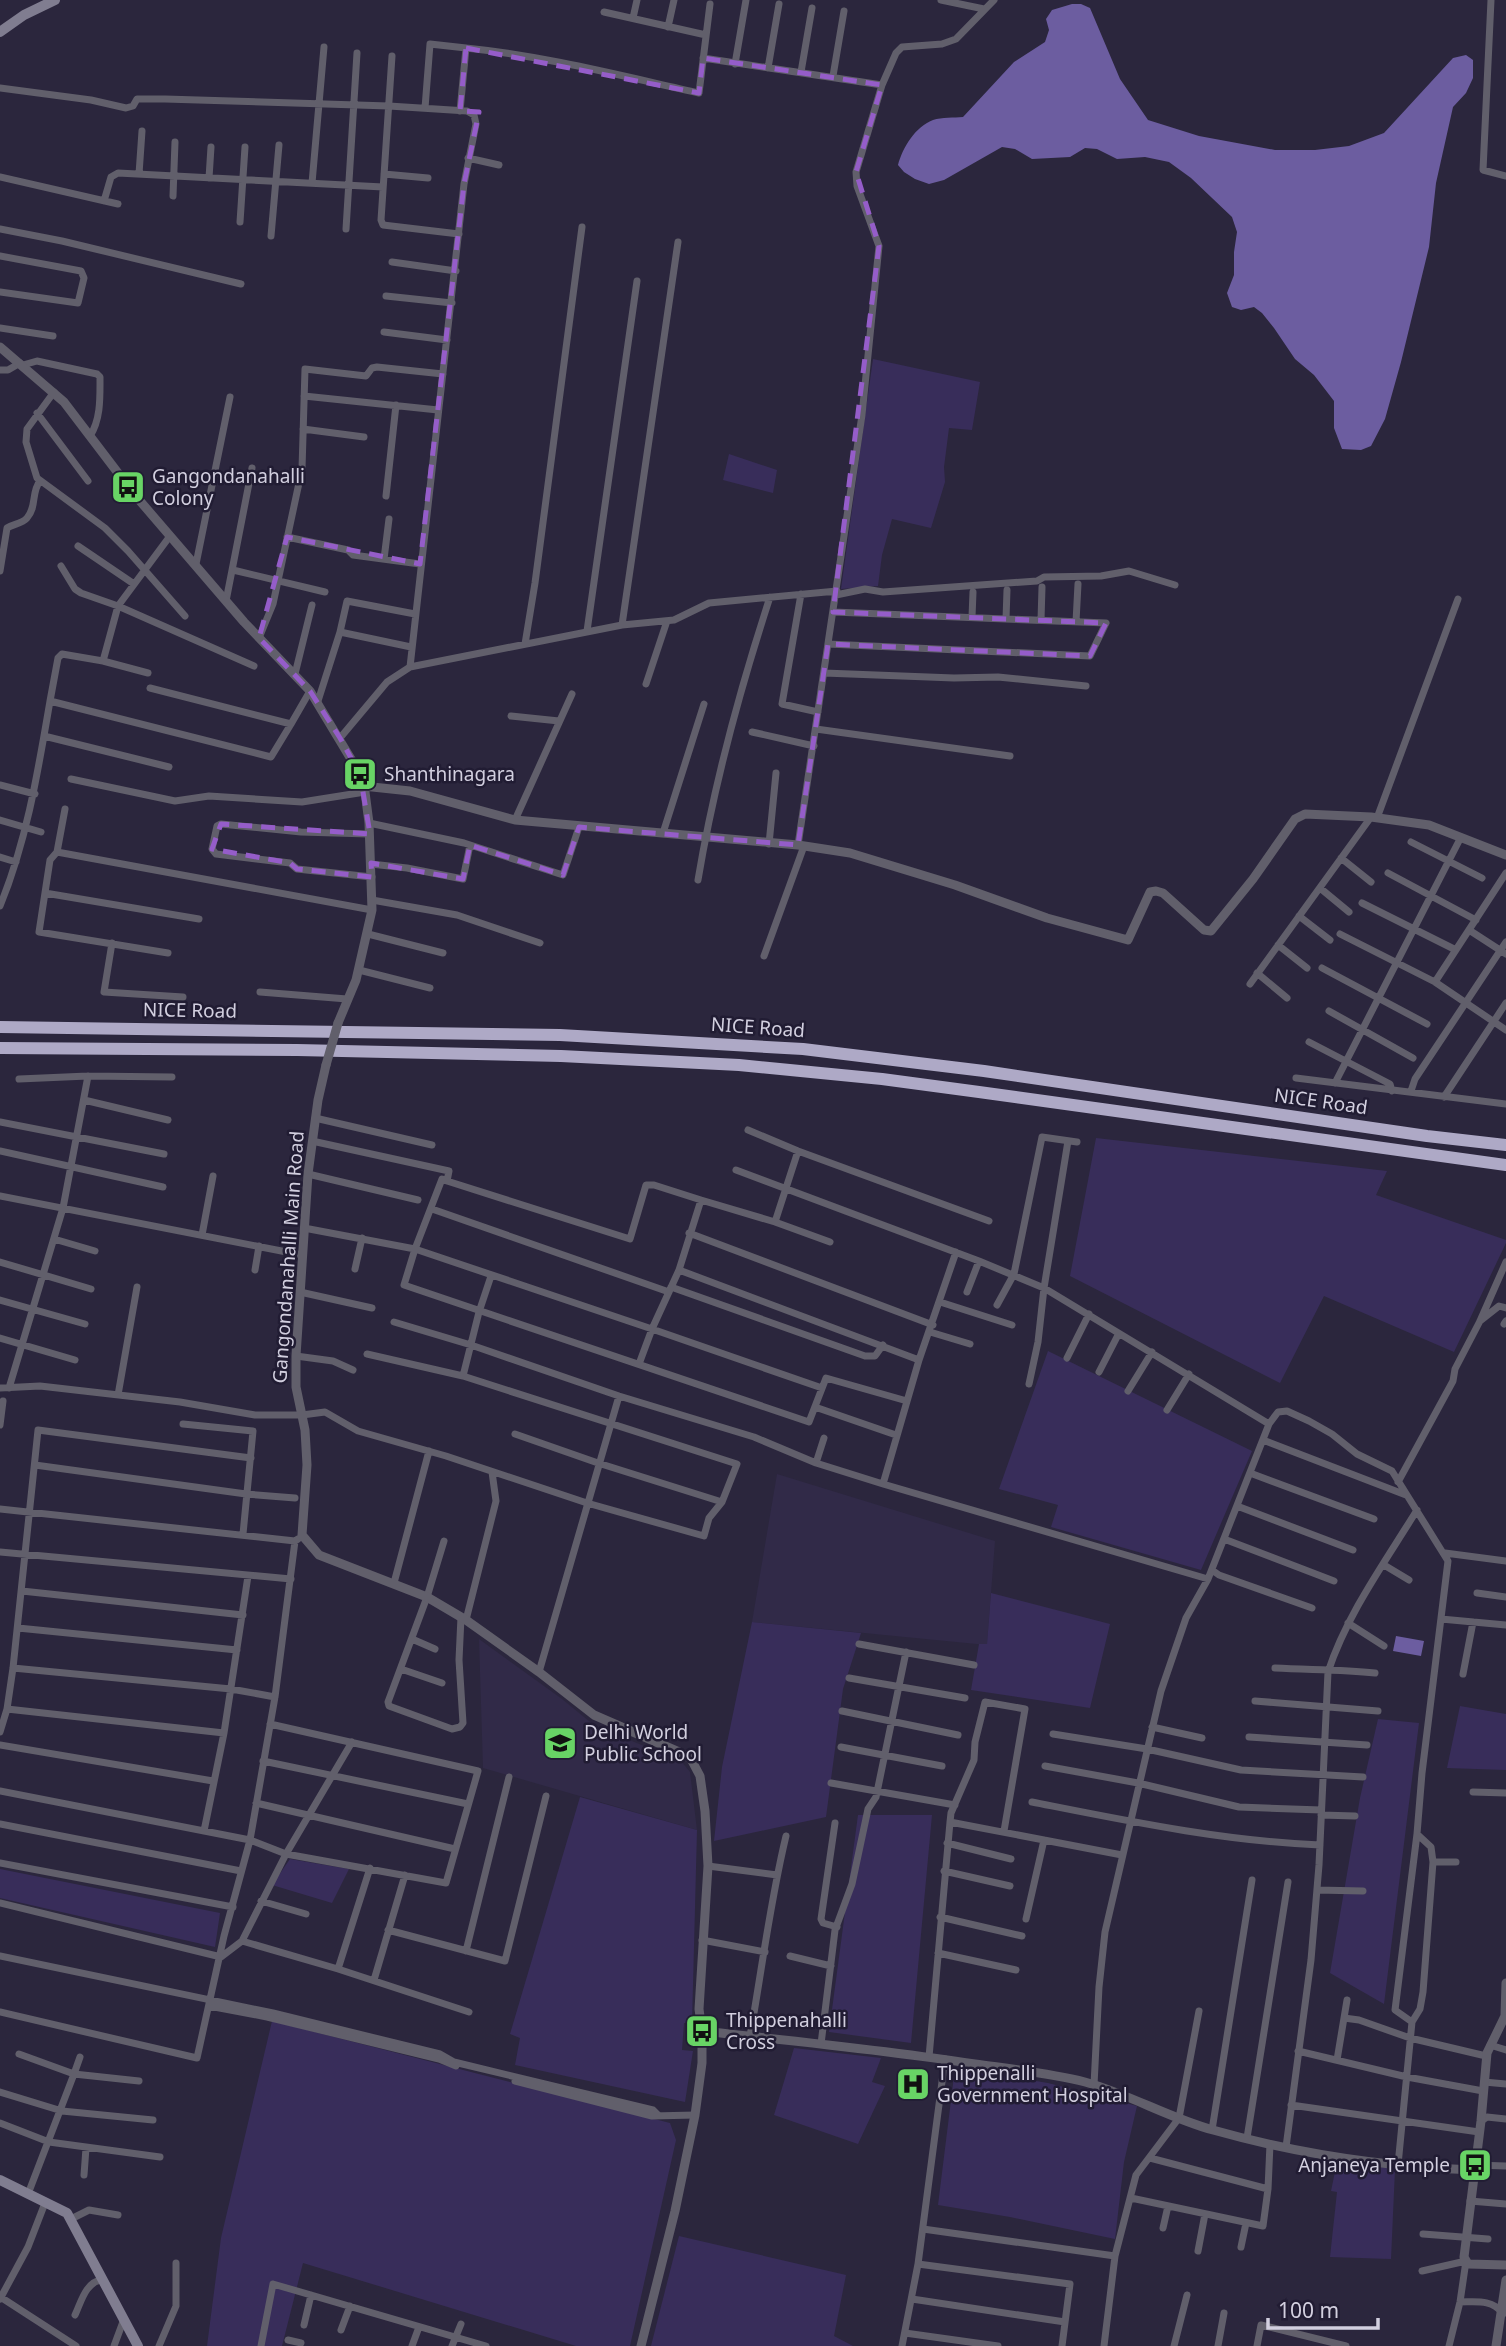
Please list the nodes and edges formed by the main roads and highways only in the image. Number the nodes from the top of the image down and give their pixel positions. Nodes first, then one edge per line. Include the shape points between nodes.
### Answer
1 (55, 0) edge
2 (0, 32) edge
3 (0, 1027) edge
4 (0, 1048) edge
5 (1506, 1145) edge
6 (1506, 1165) edge
7 (0, 2180) edge
8 (138, 2346) edge

1 - 2 main road
3 - 5 highway, NICE Road via 560,1035 791,1048
4 - 6 highway, NICE Road via 561,1056 739,1065 882,1079
7 - 8 main road via 71,2218

